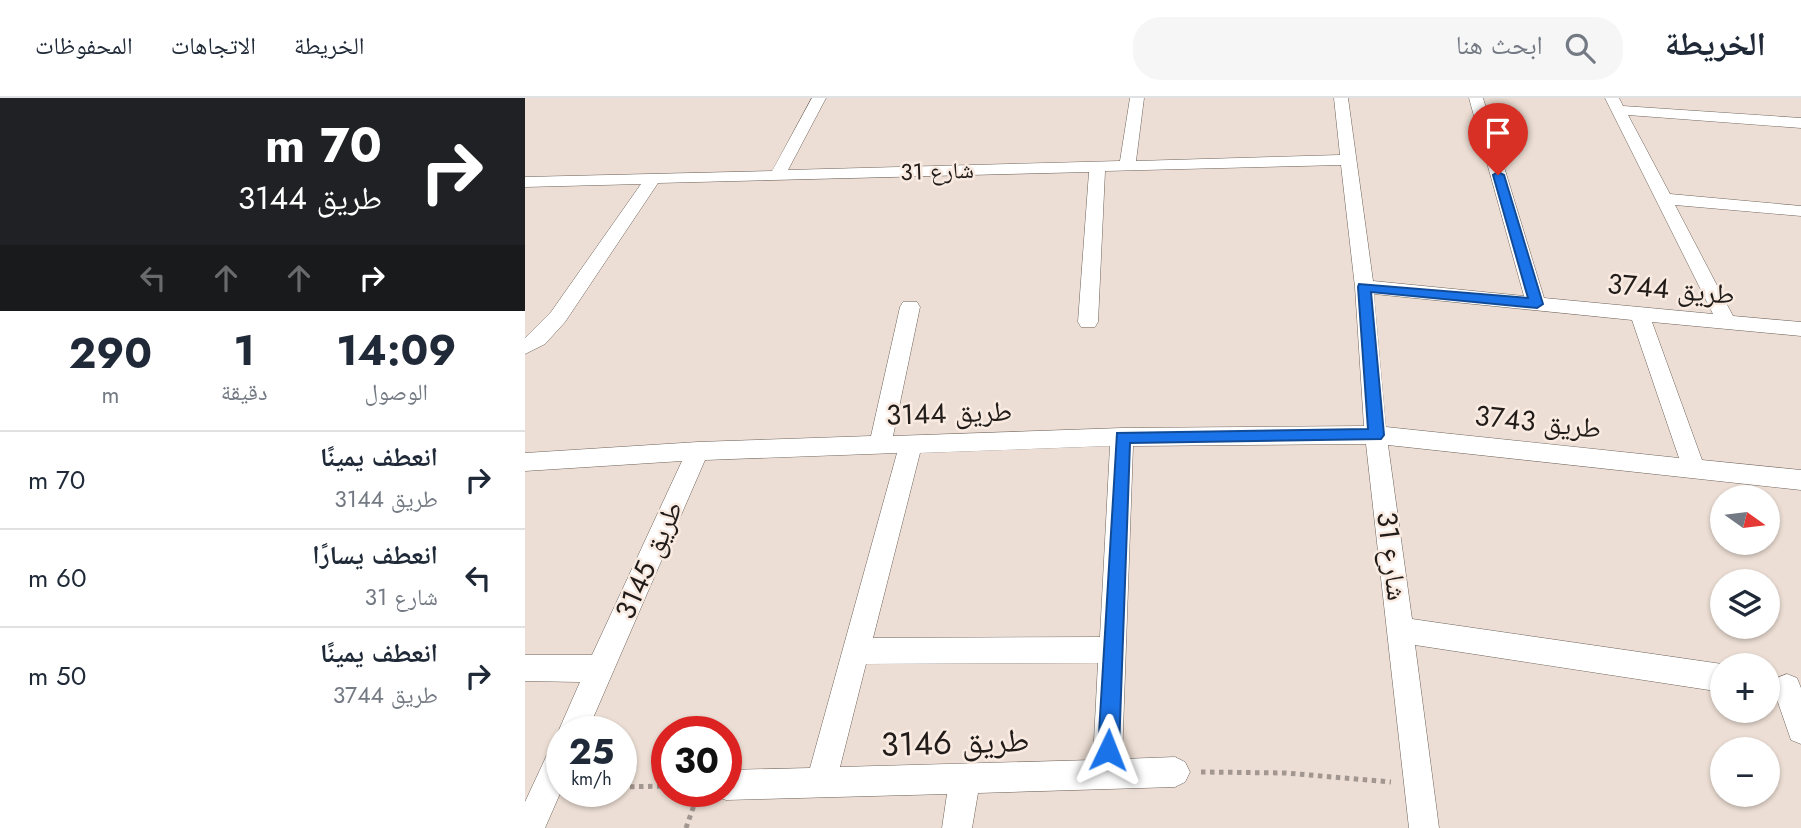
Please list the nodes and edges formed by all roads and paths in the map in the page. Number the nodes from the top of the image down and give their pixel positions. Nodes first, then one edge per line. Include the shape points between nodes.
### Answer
1 (819, 98) edge
2 (1137, 98) edge
3 (1341, 98) edge
4 (1476, 98) edge
5 (1615, 104) edge
6 (1801, 124) edge
7 (1350, 160) junction
8 (1097, 166) junction
9 (1127, 166) junction
10 (777, 176) junction
11 (653, 179) junction
12 (525, 182) edge
13 (1665, 200) junction
14 (1801, 211) edge
15 (1364, 287) junction
16 (1537, 304) junction
17 (910, 307) dead end
18 (1640, 314) junction
19 (1088, 322) dead end
20 (1727, 322) junction
21 (1801, 329) edge
22 (525, 348) edge
23 (1376, 435) junction
24 (1122, 437) junction
25 (880, 444) junction
26 (911, 444) junction
27 (698, 451) junction
28 (525, 462) edge
29 (1694, 469) junction
30 (1801, 480) edge
31 (1401, 630) junction
32 (1112, 650) junction
33 (856, 651) junction
34 (525, 668) edge
35 (600, 669) junction
36 (1710, 676) edge
37 (1785, 687) edge
38 (579, 716) edge
39 (1801, 730) edge
40 (1175, 772) joint
41 (1107, 775) junction
42 (965, 778) junction
43 (821, 782) junction
44 (742, 784) edge
45 (1420, 784) junction
46 (546, 790) edge
47 (693, 807) edge
48 (529, 828) edge
49 (685, 828) edge
50 (957, 828) edge
51 (1424, 828) edge

1 - 10 street
2 - 9 street
3 - 7 street, شارع 31
4 - 16 street
5 - 6 street
5 - 13 street
7 - 9 street, شارع 31
7 - 15 street, شارع 31
8 - 9 street, شارع 31
8 - 10 street, شارع 31
8 - 19 street
10 - 11 street, شارع 31
11 - 12 street, شارع 31
11 - 22 street via 558,317
13 - 14 street
13 - 20 street
15 - 16 street, طريق 3744
15 - 23 street, شارع 31
16 - 18 street, طريق 3744
17 - 25 street
18 - 20 street, طريق 3744
18 - 29 street
20 - 21 street, طريق 3744
23 - 24 street, طريق 3144
23 - 29 street, طريق 3743
23 - 31 street, شارع 31
24 - 26 street, طريق 3144
24 - 32 street
25 - 26 street, طريق 3144
25 - 27 street, طريق 3144
26 - 33 street
27 - 28 street, طريق 3144
27 - 35 street, طريق 3145
29 - 30 street, طريق 3743
31 - 36 street, شارع 31
31 - 45 street
32 - 33 street
32 - 41 street
33 - 43 street
34 - 35 street
35 - 38 street, طريق 3145
37 - 39 street
40 - 41 street, طريق 3146
40 - 45 path via 1286,773
41 - 42 street, طريق 3146
42 - 43 street, طريق 3146
42 - 50 street
43 - 44 street, طريق 3146
45 - 51 street
46 - 48 street
47 - 49 path

